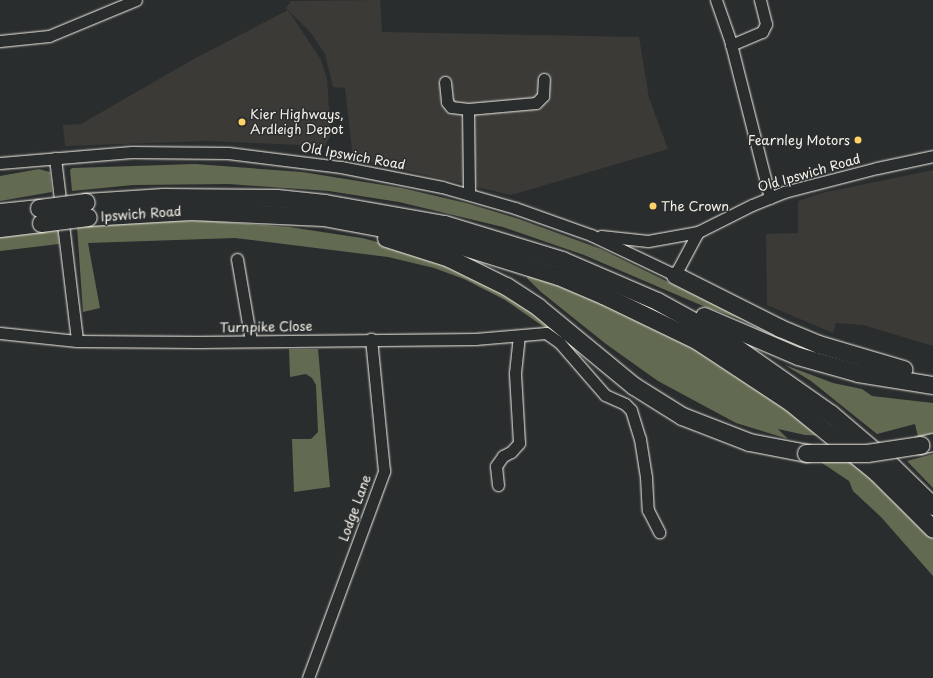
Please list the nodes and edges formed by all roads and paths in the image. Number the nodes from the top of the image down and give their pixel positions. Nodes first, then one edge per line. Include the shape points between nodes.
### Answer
1 (136, 0) edge
2 (716, 0) edge
3 (760, 0) edge
4 (0, 41) edge
5 (731, 45) junction
6 (544, 79) dead end
7 (445, 82) dead end
8 (468, 109) junction
9 (933, 156) edge
10 (55, 158) junction
11 (0, 163) edge
12 (469, 194) junction
13 (770, 198) junction
14 (280, 206) junction
15 (0, 212) edge
16 (40, 215) junction
17 (0, 228) edge
18 (698, 232) junction
19 (591, 235) junction
20 (237, 259) dead end
21 (675, 275) junction
22 (657, 301) junction
23 (0, 333) edge
24 (519, 336) junction
25 (371, 339) junction
26 (77, 341) junction
27 (251, 341) junction
28 (933, 376) edge
29 (933, 385) edge
30 (926, 443) edge
31 (498, 485) dead end
32 (933, 506) edge
33 (933, 529) edge
34 (659, 532) dead end
35 (308, 678) edge

1 - 4 street via 49,36
2 - 5 street
3 - 5 street via 766,24 762,32
5 - 13 street
6 - 8 street via 543,96 536,103
7 - 8 street via 447,102 451,107
8 - 12 street via 463,132 474,173
9 - 13 street, Old Ipswich Road via 876,168
10 - 11 street, Old Ipswich Road
10 - 12 street, Old Ipswich Road via 132,152 228,152 342,167
10 - 26 street
12 - 19 street, Old Ipswich Road
13 - 18 street, Old Ipswich Road
14 - 16 highway, Ipswich Road, bridge via 164,197
14 - 22 highway via 325,203 444,224 562,260
14 - 30 highway, bridge via 309,224 402,243 469,266 527,299 634,386 677,413 732,437 806,453 867,454
14 - 33 highway via 323,217 432,237 558,276 696,340 790,402 877,473
15 - 16 highway, Ipswich Road
16 - 17 highway, Ipswich Road
18 - 19 street, Old Ipswich Road via 641,241
18 - 21 street
19 - 21 street, Old Ipswich Road
20 - 27 street
21 - 28 highway via 780,328 818,344 883,365
22 - 29 highway via 682,306 798,356 858,373
22 - 32 highway via 717,334 809,397 863,440
23 - 26 street, Turnpike Close
24 - 25 street, Turnpike Close
24 - 31 street via 515,372 519,443 503,456 496,466
24 - 34 street, Turnpike Close via 546,333 551,336 605,396 625,404 631,410 640,439 648,510
25 - 27 street, Turnpike Close
25 - 35 street, Lodge Lane via 384,472
26 - 27 street, Turnpike Close

